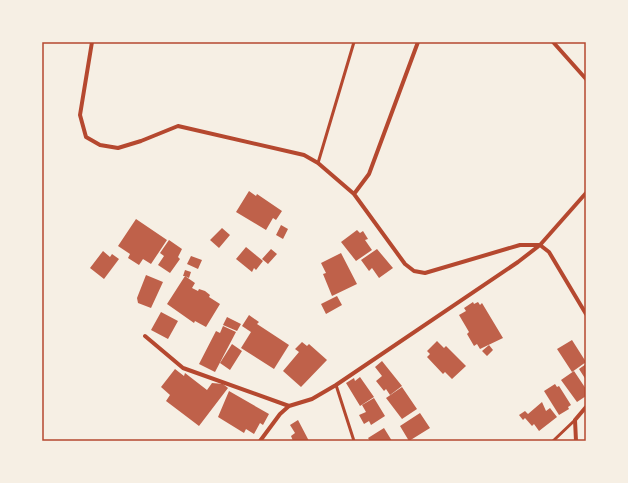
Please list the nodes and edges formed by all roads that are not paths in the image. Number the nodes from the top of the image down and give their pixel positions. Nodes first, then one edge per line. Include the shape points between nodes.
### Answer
1 (92, 42) edge
2 (354, 42) edge
3 (418, 42) edge
4 (553, 42) edge
5 (586, 79) edge
6 (318, 163) junction
7 (586, 193) edge
8 (354, 194) junction
9 (540, 245) junction
10 (586, 314) edge
11 (145, 336) dead end
12 (336, 385) junction
13 (289, 406) junction
14 (586, 407) edge
15 (575, 420) junction
16 (260, 441) edge
17 (354, 441) edge
18 (553, 441) edge
19 (576, 441) edge

1 - 6 street via 80,115 86,137 100,145 118,148 178,126 304,154
2 - 6 lane
3 - 8 street via 370,174
4 - 5 street
6 - 8 street
7 - 9 street
8 - 9 street via 405,264 414,271 425,273 520,245
9 - 10 street via 549,252
9 - 12 street
11 - 13 street via 183,368
12 - 13 street via 312,399
12 - 17 lane
13 - 16 street
14 - 15 street
15 - 18 lane
15 - 19 street

